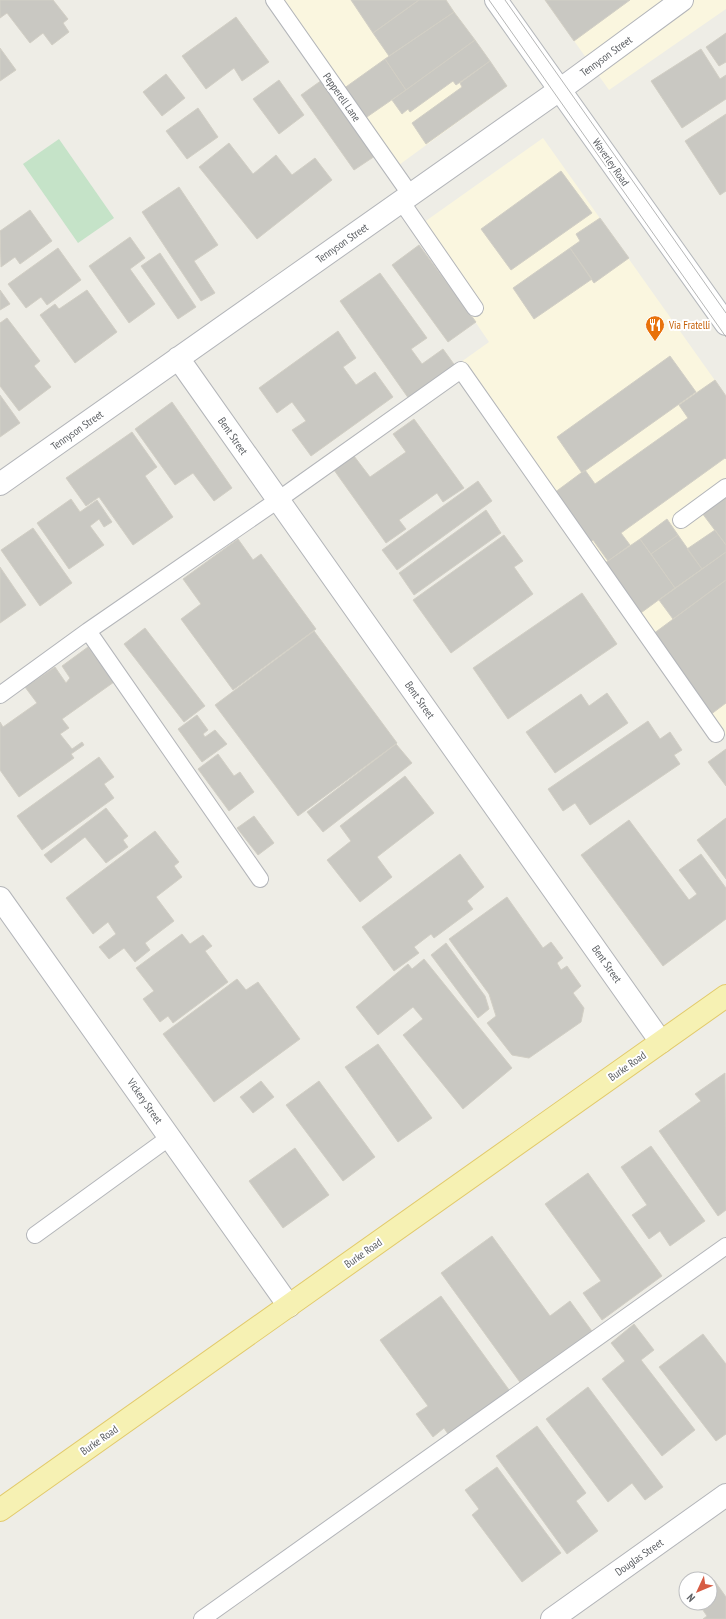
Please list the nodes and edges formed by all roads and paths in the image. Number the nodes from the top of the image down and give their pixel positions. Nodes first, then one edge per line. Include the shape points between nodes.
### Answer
1 (274, 0) edge
2 (496, 0) edge
3 (682, 0) edge
4 (560, 90) junction
5 (406, 198) junction
6 (475, 308) dead end
7 (726, 324) edge
8 (178, 358) junction
9 (0, 484) edge
10 (726, 487) edge
11 (278, 500) junction
12 (681, 520) dead end
13 (88, 631) junction
14 (0, 695) edge
15 (716, 734) dead end
16 (260, 879) dead end
17 (0, 898) edge
18 (726, 996) edge
19 (661, 1042) junction
20 (170, 1137) junction
21 (36, 1235) dead end
22 (726, 1246) edge
23 (289, 1306) junction
24 (726, 1496) edge
25 (0, 1510) edge
26 (202, 1619) edge
27 (552, 1619) edge

1 - 5 lane, Pepperell Lane
2 - 4 street, Waverley Road
3 - 4 street, Tennyson Street
4 - 5 street, Tennyson Street
4 - 7 street, Waverley Road
5 - 6 lane, Pepperell Lane
5 - 8 street, Tennyson Street
8 - 9 street, Tennyson Street
8 - 11 street, Bent Street
10 - 12 lane
11 - 13 lane
11 - 15 lane via 461,370
11 - 19 street, Bent Street
13 - 14 lane
13 - 16 lane
17 - 20 street, Vickery Street
18 - 19 main road, Burke Road
19 - 23 main road, Burke Road
20 - 21 lane
20 - 23 street, Vickery Street
22 - 26 lane
23 - 25 main road, Burke Road
24 - 27 street, Douglas Street

